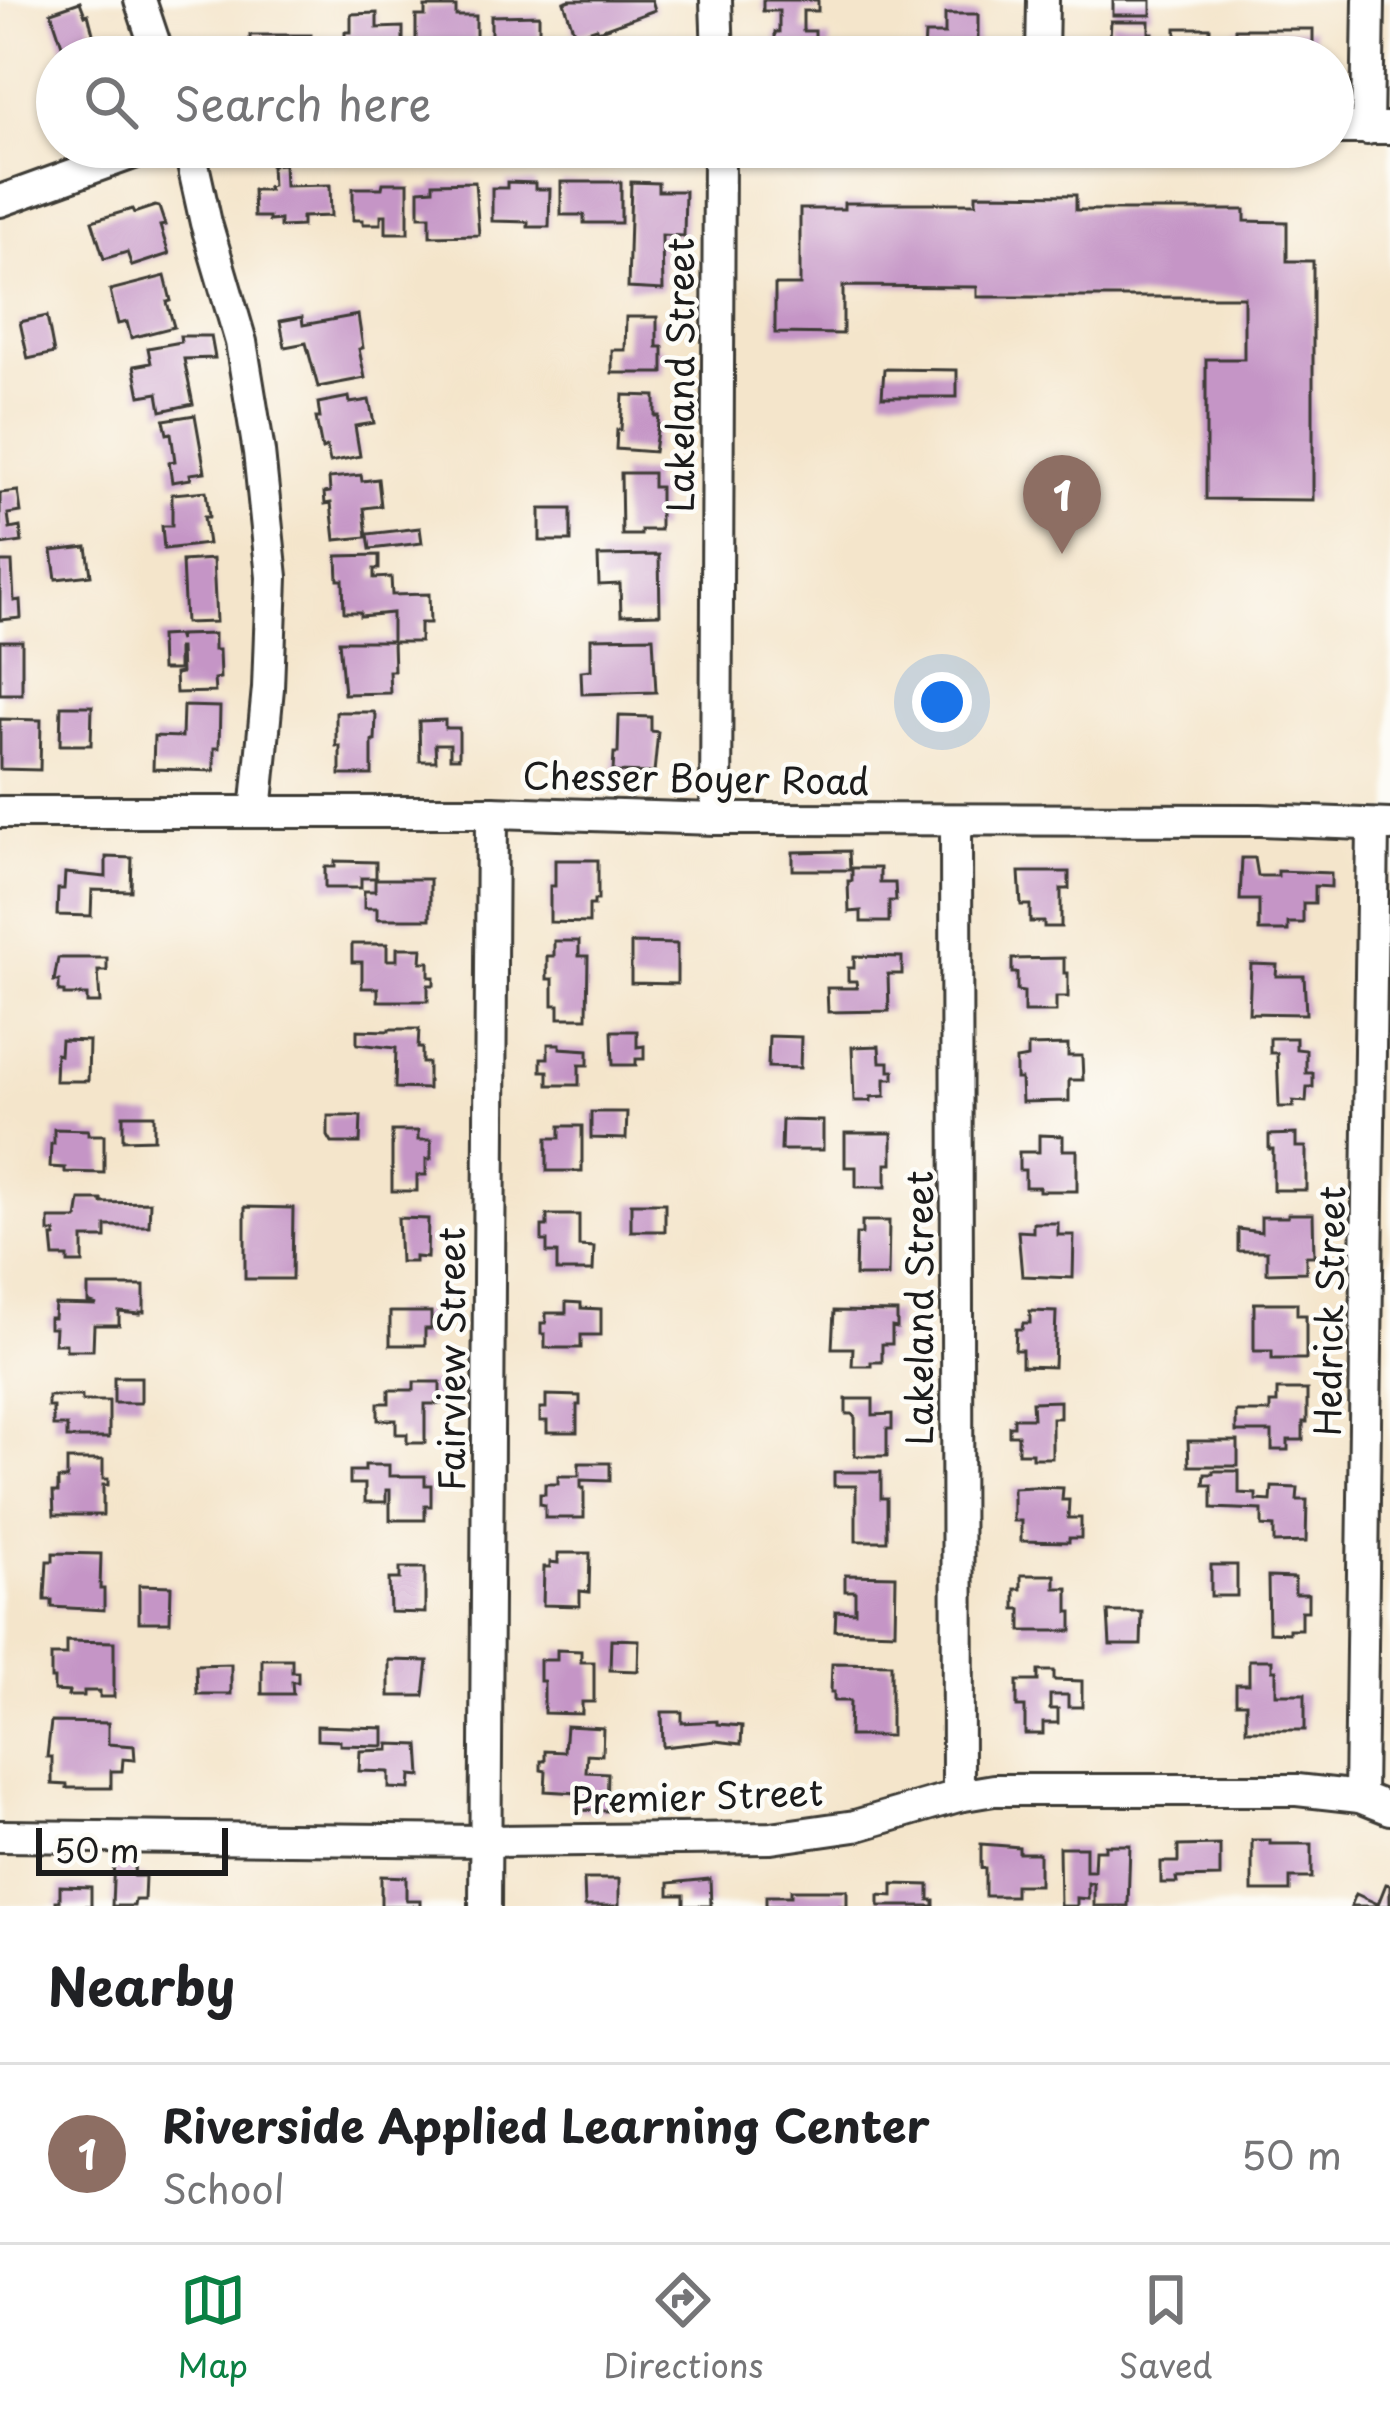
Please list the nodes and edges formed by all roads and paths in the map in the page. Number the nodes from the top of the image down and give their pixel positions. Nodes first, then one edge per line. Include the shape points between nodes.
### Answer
1 (140, 0) edge
2 (716, 0) edge
3 (1043, 0) edge
4 (1369, 0) edge
5 (153, 36) edge
6 (717, 36) edge
7 (1042, 36) edge
8 (1378, 128) edge
9 (92, 168) edge
10 (194, 168) edge
11 (719, 168) edge
12 (0, 201) edge
13 (0, 812) edge
14 (256, 812) junction
15 (492, 812) junction
16 (716, 819) junction
17 (956, 820) junction
18 (1382, 825) edge
19 (958, 1796) junction
20 (1360, 1797) junction
21 (1390, 1809) edge
22 (0, 1836) edge
23 (485, 1840) junction
24 (485, 1906) edge

1 - 5 street
2 - 6 street
3 - 7 street
4 - 8 street
9 - 12 street
10 - 14 street via 241,342 266,514 272,599
11 - 16 street, Lakeland Street
13 - 14 street, Chesser Boyer Road
14 - 15 street, Chesser Boyer Road
15 - 16 street, Chesser Boyer Road
15 - 23 street, Fairview Street
16 - 17 street, Chesser Boyer Road
17 - 18 street, Chesser Boyer Road
17 - 19 street, Lakeland Street
18 - 20 street, Hedrick Street
19 - 20 street, Premier Street via 1264,1789
19 - 23 street, Premier Street via 815,1834
20 - 21 street, Premier Street
22 - 23 street, Premier Street
23 - 24 street, Fairview Street

